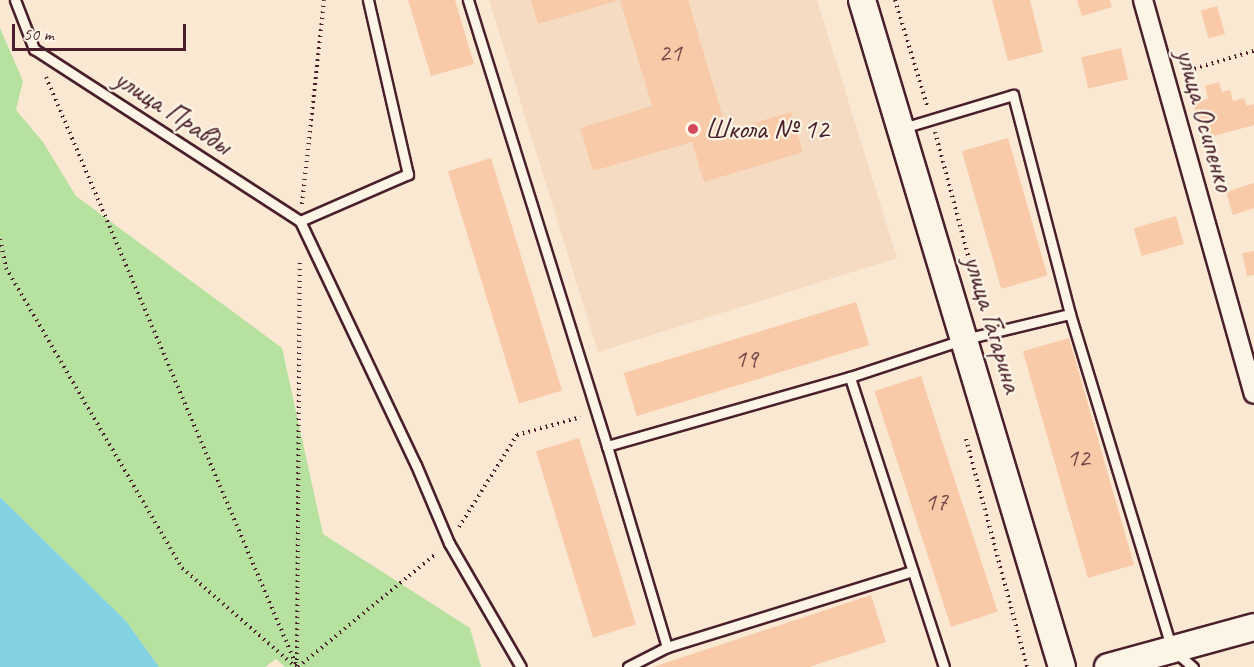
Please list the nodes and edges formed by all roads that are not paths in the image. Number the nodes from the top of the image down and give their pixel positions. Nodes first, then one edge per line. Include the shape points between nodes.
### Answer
1 (15, 0) edge
2 (368, 0) edge
3 (468, 0) edge
4 (862, 0) edge
5 (1143, 0) edge
6 (901, 129) junction
7 (300, 221) junction
8 (1070, 314) junction
9 (977, 336) junction
10 (850, 377) junction
11 (1254, 394) edge
12 (607, 446) junction
13 (914, 571) junction
14 (1254, 627) edge
15 (667, 647) junction
16 (1172, 649) junction
17 (521, 667) edge
18 (628, 667) edge
19 (944, 667) edge
20 (1062, 667) edge
21 (1108, 667) edge
22 (1193, 667) edge

1 - 7 lane, улица Правды via 34,49
2 - 7 lane via 408,174
3 - 12 lane
4 - 6 main road, улица Гагарина
5 - 11 street, улица Осипенко
6 - 8 lane via 1012,95
6 - 9 main road, улица Гагарина
7 - 17 lane via 416,465 448,543
8 - 9 lane
8 - 16 lane
9 - 10 lane
9 - 20 main road, улица Гагарина
10 - 12 lane
10 - 13 lane
12 - 15 lane
13 - 15 lane
13 - 19 lane
14 - 16 main road
15 - 18 lane
16 - 21 main road
16 - 22 lane

